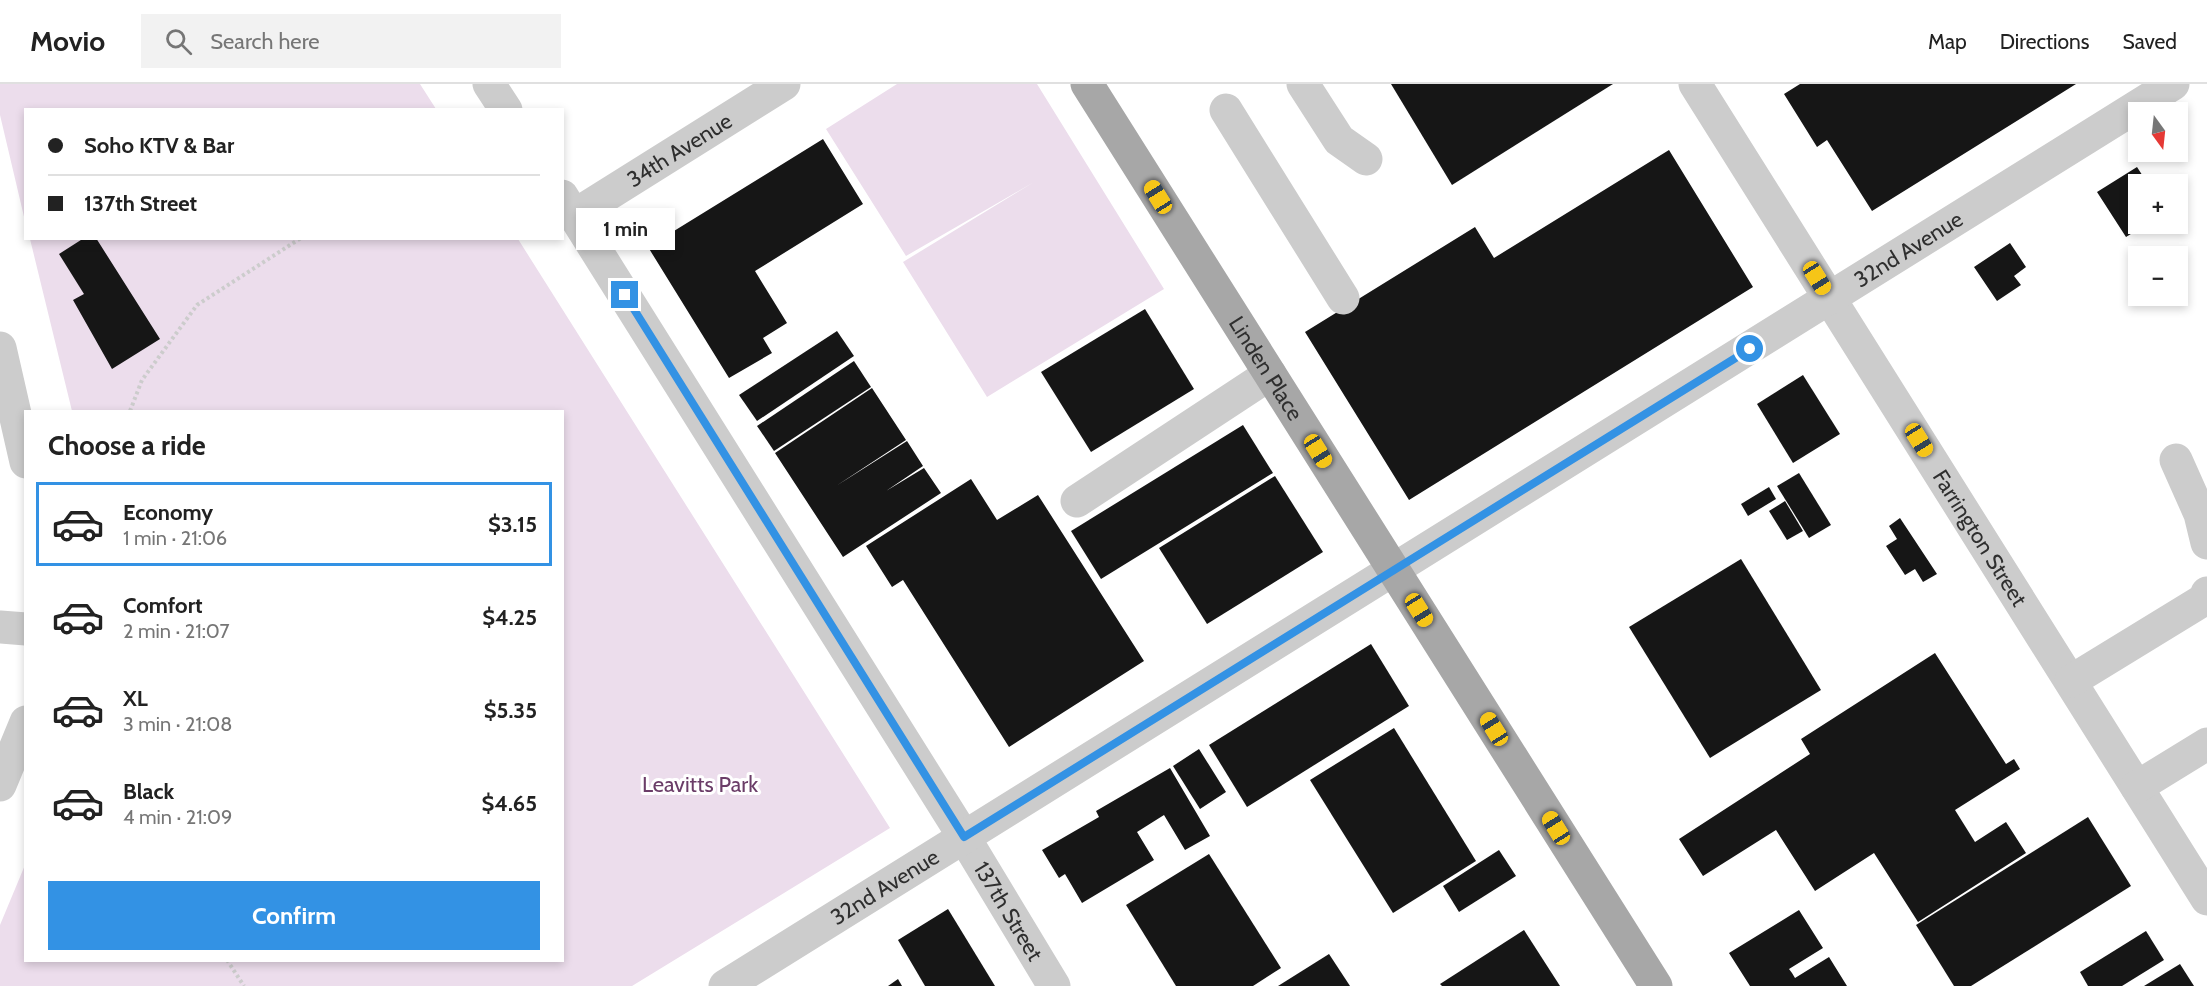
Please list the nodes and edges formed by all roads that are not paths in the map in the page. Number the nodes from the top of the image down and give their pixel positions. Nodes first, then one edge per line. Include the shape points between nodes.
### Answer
1 (489, 84) edge
2 (784, 84) edge
3 (1087, 84) edge
4 (1303, 84) edge
5 (1695, 84) edge
6 (2173, 84) edge
7 (505, 108) edge
8 (1226, 110) dead end
9 (1366, 159) dead end
10 (569, 206) edge
11 (1343, 298) dead end
12 (1830, 298) junction
13 (0, 348) edge
14 (1270, 374) junction
15 (8, 421) edge
16 (24, 457) edge
17 (2176, 460) dead end
18 (1077, 501) dead end
19 (2207, 543) edge
20 (1394, 572) junction
21 (2207, 593) edge
22 (0, 627) edge
23 (24, 628) edge
24 (2071, 681) junction
25 (24, 727) edge
26 (2207, 744) edge
27 (0, 785) edge
28 (2137, 787) junction
29 (964, 837) junction
30 (2207, 899) edge
31 (725, 986) edge
32 (1054, 986) edge
33 (1656, 986) edge

1 - 7 street
2 - 10 street, 34th Avenue
3 - 14 main road, Linden Place
4 - 9 street via 1339,140
5 - 12 street, Farrington Street
6 - 12 street, 32nd Avenue
8 - 11 street
10 - 29 street, 137th Street
12 - 20 street, 32nd Avenue
12 - 24 street, Farrington Street
13 - 15 street
14 - 18 street
14 - 20 main road, Linden Place
15 - 16 street
17 - 19 street via 2200,514
20 - 29 street, 32nd Avenue
20 - 33 main road, Linden Place
21 - 24 street via 2205,599
22 - 23 street
24 - 28 street, Farrington Street
25 - 27 street
26 - 28 street
28 - 30 street, Farrington Street
29 - 31 street, 32nd Avenue
29 - 32 street, 137th Street

